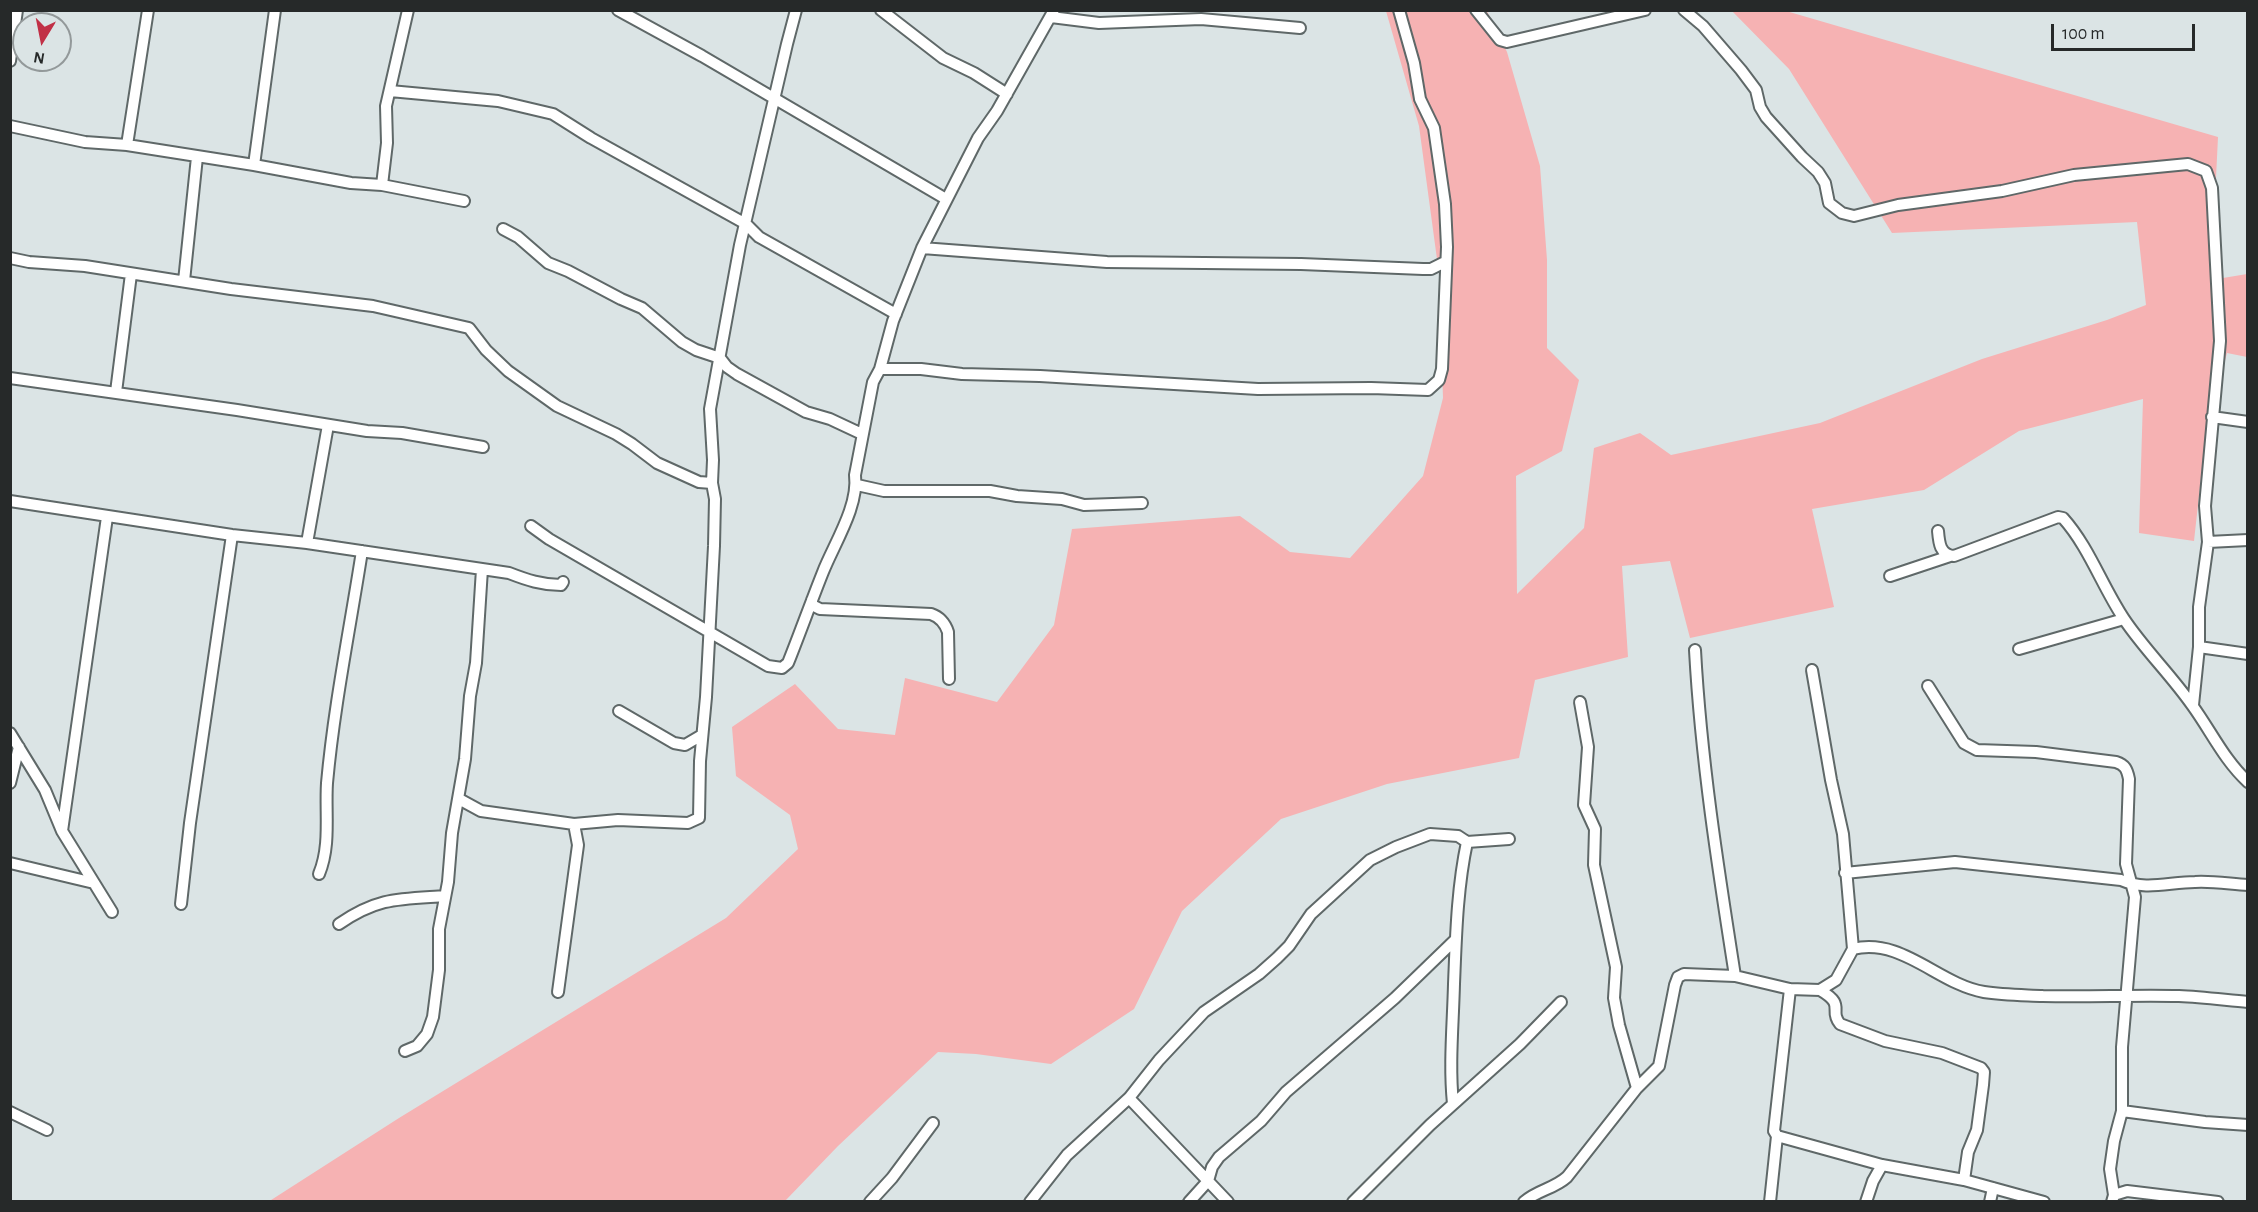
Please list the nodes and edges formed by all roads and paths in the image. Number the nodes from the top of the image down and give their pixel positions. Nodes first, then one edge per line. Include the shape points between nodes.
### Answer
1 (17, 10) edge
2 (148, 10) edge
3 (275, 10) edge
4 (408, 10) edge
5 (618, 10) edge
6 (796, 10) edge
7 (881, 10) edge
8 (1399, 10) edge
9 (1476, 10) edge
10 (1644, 10) edge
11 (1684, 10) edge
12 (1053, 14) edge
13 (1300, 28) dead end
14 (10, 61) edge
15 (390, 91) junction
16 (1007, 94) junction
17 (774, 99) junction
18 (10, 126) edge
19 (127, 145) junction
20 (196, 157) junction
21 (254, 165) junction
22 (382, 185) junction
23 (946, 199) junction
24 (464, 201) dead end
25 (746, 224) junction
26 (503, 229) dead end
27 (922, 248) junction
28 (10, 258) edge
29 (1445, 262) junction
30 (131, 274) junction
31 (184, 280) junction
32 (896, 315) junction
33 (720, 358) junction
34 (880, 369) junction
35 (10, 378) edge
36 (116, 392) junction
37 (2212, 417) junction
38 (2247, 422) edge
39 (328, 425) junction
40 (862, 435) junction
41 (483, 447) dead end
42 (712, 483) junction
43 (857, 485) junction
44 (10, 501) edge
45 (1142, 503) dead end
46 (107, 517) junction
47 (531, 526) dead end
48 (1938, 531) dead end
49 (232, 535) junction
50 (2247, 540) edge
51 (2208, 542) junction
52 (307, 543) junction
53 (362, 551) junction
54 (1950, 556) junction
55 (482, 568) junction
56 (1890, 576) dead end
57 (563, 582) dead end
58 (812, 600) junction
59 (2124, 619) junction
60 (709, 631) junction
61 (2199, 648) junction
62 (2019, 649) dead end
63 (1695, 650) dead end
64 (2247, 654) edge
65 (1812, 670) dead end
66 (949, 679) dead end
67 (1928, 686) dead end
68 (1580, 702) dead end
69 (2193, 705) junction
70 (619, 711) dead end
71 (10, 733) edge
72 (702, 735) junction
73 (19, 747) junction
74 (2247, 782) edge
75 (10, 783) edge
76 (459, 799) junction
77 (574, 824) junction
78 (62, 831) junction
79 (1509, 839) dead end
80 (1467, 842) junction
81 (10, 864) edge
82 (1845, 873) junction
83 (319, 874) dead end
84 (94, 883) junction
85 (2132, 885) junction
86 (2247, 885) edge
87 (445, 896) junction
88 (181, 904) dead end
89 (112, 912) dead end
90 (339, 924) dead end
91 (1455, 940) junction
92 (1853, 949) junction
93 (1735, 976) junction
94 (1790, 989) junction
95 (1820, 990) junction
96 (558, 992) dead end
97 (2127, 996) junction
98 (1561, 1002) dead end
99 (2247, 1002) edge
100 (405, 1051) dead end
101 (1637, 1088) junction
102 (1129, 1098) junction
103 (1453, 1104) junction
104 (10, 1112) edge
105 (2122, 1112) junction
106 (933, 1123) dead end
107 (2247, 1125) edge
108 (47, 1130) dead end
109 (1777, 1136) junction
110 (1882, 1165) junction
111 (1964, 1180) junction
112 (1208, 1181) junction
113 (2112, 1181) junction
114 (1993, 1188) junction
115 (2127, 1191) junction
116 (2113, 1198) edge
117 (870, 1202) edge
118 (1030, 1202) edge
119 (1189, 1202) edge
120 (1228, 1202) edge
121 (1353, 1202) edge
122 (1524, 1202) edge
123 (1770, 1202) edge
124 (1866, 1202) edge
125 (1990, 1202) edge
126 (2044, 1202) edge
127 (2218, 1202) edge

1 - 14 street
2 - 19 street
3 - 21 street
4 - 15 street
5 - 17 street
6 - 17 street
7 - 16 street via 943,58
8 - 29 street via 1420,99 1439,148 1445,204
9 - 10 street via 1500,40 1507,42
11 - 37 street via 1741,70 1756,90 1766,117 1818,172 1829,203 1842,213 1854,216 2074,175 2188,164 2206,171 2212,188 2220,341
12 - 13 street via 1099,23 1201,19
12 - 16 street
15 - 22 street
15 - 25 street via 498,101 553,114
16 - 23 street
17 - 23 street
17 - 25 street
18 - 19 street via 85,142
19 - 20 street
20 - 21 street
20 - 31 street
21 - 22 street
22 - 24 street
23 - 27 street
25 - 32 street via 759,237
25 - 33 street
26 - 33 street via 548,263 642,308 682,342
27 - 29 street via 1107,262 1423,269
27 - 32 street
28 - 30 street
29 - 34 street via 1442,369 1428,390 1258,389
30 - 31 street
30 - 36 street
31 - 42 street via 373,306 469,328 508,371 557,406 616,434 657,463 699,482
32 - 34 street
33 - 40 street via 737,374 783,400
33 - 42 street via 710,409
34 - 40 street via 873,382
35 - 36 street
36 - 39 street
37 - 38 street
37 - 51 street via 2205,506
39 - 41 street
39 - 52 street
40 - 43 street
42 - 60 street via 715,499
43 - 45 street via 884,491 990,491 1084,505
43 - 58 street via 846,522
44 - 46 street
46 - 49 street
46 - 78 street
47 - 60 street
48 - 54 street via 1941,547
49 - 52 street
49 - 88 street
50 - 51 street
51 - 61 street via 2199,607
52 - 53 street
53 - 55 street
53 - 83 street via 336,713 327,785 326,850
54 - 56 street
54 - 59 street via 2063,518 2079,538
55 - 57 street via 547,585
55 - 76 street via 476,663
58 - 60 street via 788,663 782,668 768,666
58 - 66 street via 812,605 820,609 938,616 948,632
59 - 62 street
59 - 69 street
60 - 72 street
61 - 64 street
61 - 69 street
63 - 93 street via 1698,713
65 - 82 street via 1843,834
67 - 85 street via 1964,743 1977,750 2036,752 2123,765 2129,779 2126,864
68 - 101 street via 1588,747 1584,805 1595,829 1594,865 1616,967 1614,999
69 - 74 street
70 - 72 street via 674,743 685,745
71 - 73 street
72 - 77 street via 700,814 695,821
73 - 75 street
73 - 78 street via 45,790
76 - 77 street via 481,811
76 - 87 street
77 - 96 street via 578,845
78 - 84 street
79 - 80 street
80 - 91 street
80 - 102 street via 1458,836 1430,834 1370,860 1311,914 1277,958 1204,1012
81 - 84 street
82 - 85 street via 1962,862 2121,880
82 - 92 street
84 - 89 street
85 - 86 street
85 - 97 street via 2135,897
87 - 90 street via 385,901 358,911
87 - 100 street via 434,1017 417,1046
91 - 103 street via 1450,1072
91 - 112 street via 1219,1157
92 - 95 street via 1836,980
92 - 97 street via 1878,946 1970,989 1985,992
93 - 94 street
93 - 101 street via 1678,977 1659,1066
94 - 95 street
94 - 109 street via 1774,1131
95 - 111 street via 1836,1003 1840,1024 1981,1068 1984,1072 1977,1130 1968,1152
97 - 99 street
97 - 105 street
98 - 103 street
101 - 122 street via 1567,1177
102 - 112 street
102 - 118 street via 1068,1155
103 - 121 street
104 - 108 street
105 - 107 street
105 - 113 street via 2114,1141
106 - 117 street
109 - 110 street
109 - 123 street
110 - 111 street
110 - 124 street
111 - 114 street
112 - 119 street
112 - 120 street
113 - 115 street
113 - 116 street
114 - 125 street
114 - 126 street
115 - 116 street
115 - 127 street

